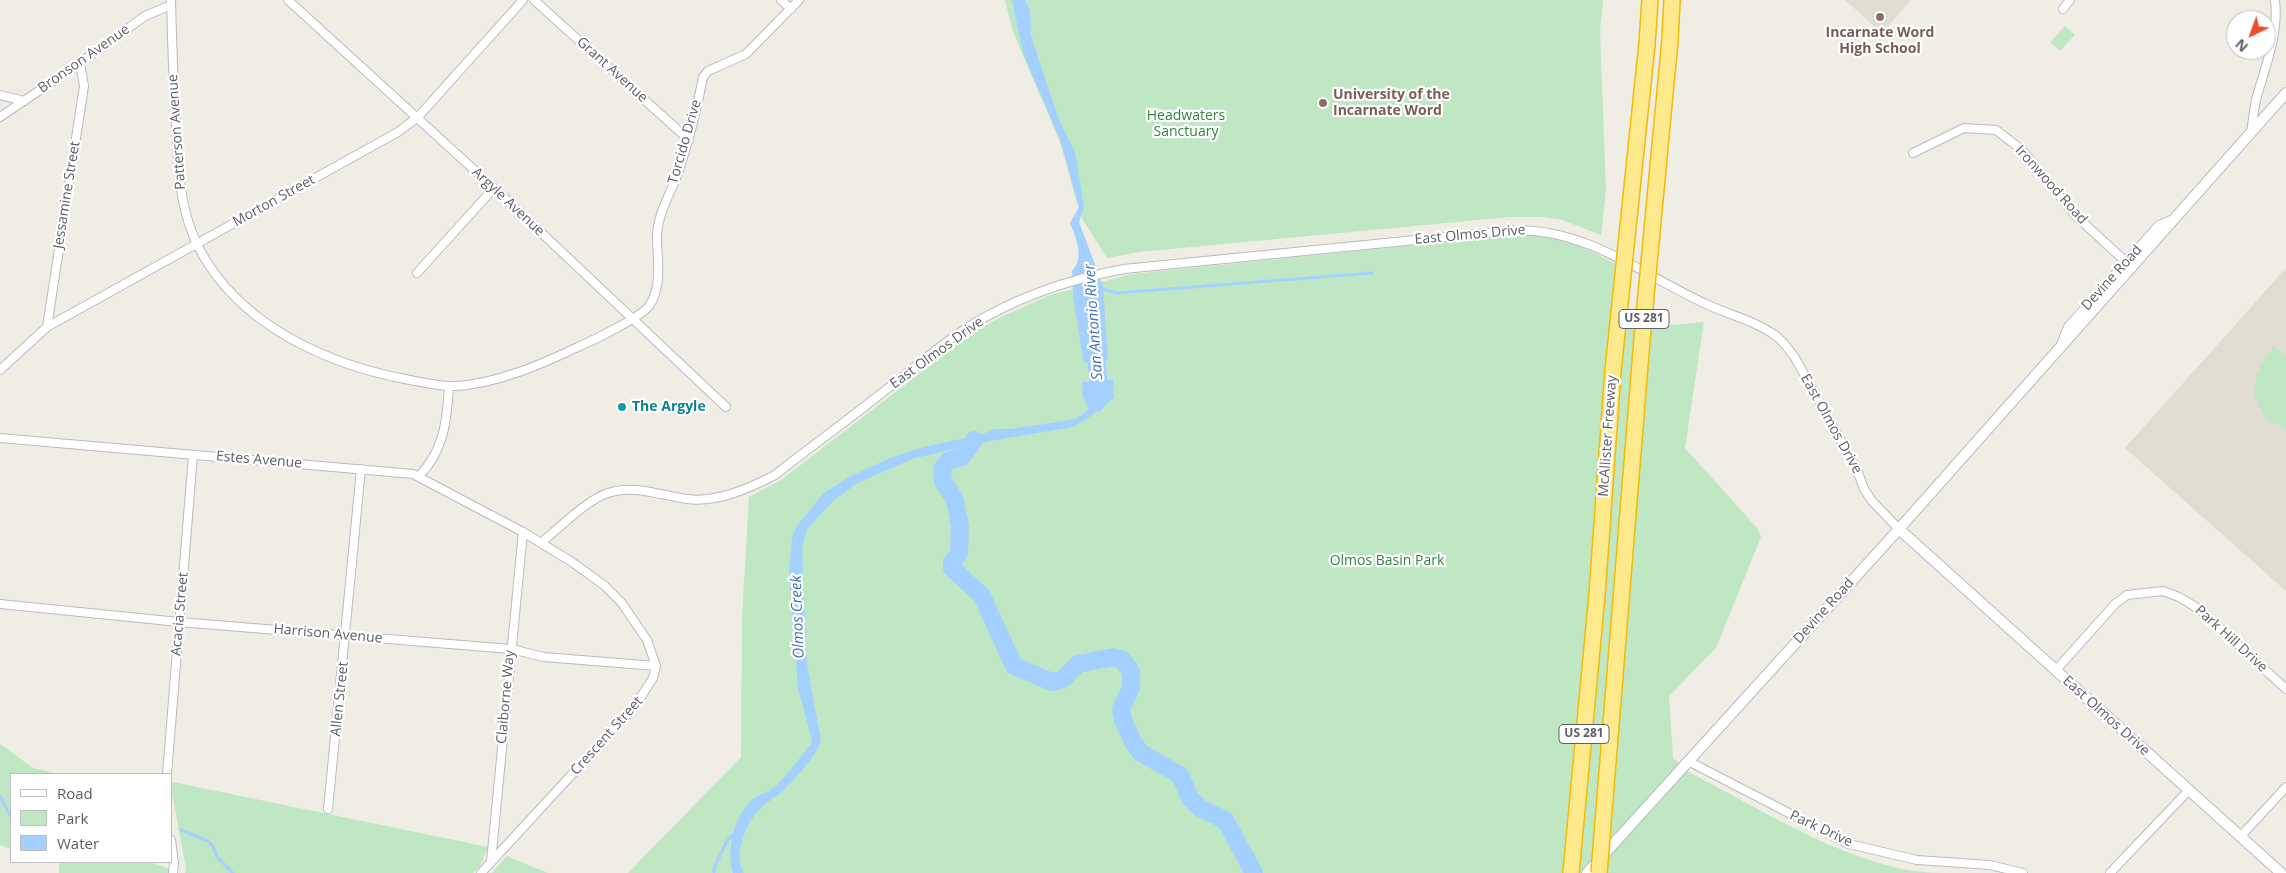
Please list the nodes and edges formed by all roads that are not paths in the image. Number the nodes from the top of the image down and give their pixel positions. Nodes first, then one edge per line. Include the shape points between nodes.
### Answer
1 (288, 0) edge
2 (523, 0) edge
3 (534, 0) edge
4 (781, 0) edge
5 (799, 0) edge
6 (1650, 0) edge
7 (1672, 0) edge
8 (2070, 0) edge
9 (2275, 0) edge
10 (172, 3) edge
11 (791, 9) junction
12 (2063, 9) dead end
13 (80, 63) junction
14 (2286, 93) edge
15 (0, 95) edge
16 (24, 101) junction
17 (0, 117) edge
18 (418, 117) junction
19 (2252, 132) junction
20 (689, 140) junction
21 (1913, 153) dead end
22 (494, 188) junction
23 (2175, 218) junction
24 (197, 244) junction
25 (2126, 262) junction
26 (417, 273) dead end
27 (631, 318) junction
28 (47, 327) junction
29 (2059, 348) junction
30 (0, 370) edge
31 (449, 386) junction
32 (726, 407) dead end
33 (0, 438) edge
34 (193, 455) junction
35 (361, 469) junction
36 (419, 476) junction
37 (1899, 529) junction
38 (523, 532) junction
39 (541, 543) junction
40 (0, 604) edge
41 (179, 622) junction
42 (346, 636) junction
43 (511, 649) junction
44 (656, 666) junction
45 (2056, 670) junction
46 (2286, 689) edge
47 (1688, 761) junction
48 (167, 773) edge
49 (2286, 787) edge
50 (2189, 790) junction
51 (328, 809) dead end
52 (2240, 836) junction
53 (172, 848) edge
54 (492, 862) junction
55 (173, 873) edge
56 (481, 873) edge
57 (1571, 873) edge
58 (1587, 873) edge
59 (1599, 873) edge
60 (2023, 873) edge
61 (2110, 873) edge
62 (2281, 873) edge

1 - 18 street, Argyle Avenue
2 - 18 street, Morton Street
3 - 20 street, Grant Avenue
4 - 11 street
5 - 11 street, Torcido Drive
6 - 57 highway, McAllister Freeway / US 281, bridge via 1613,371 1597,595
7 - 59 highway, McAllister Freeway / US 281, bridge
8 - 12 street
9 - 19 street via 2277,11 2272,42 2257,97
10 - 13 street, Bronson Avenue via 145,16
10 - 24 street, Patterson Avenue via 179,184
11 - 20 street, Torcido Drive via 746,54 708,71 703,77
13 - 16 street, Bronson Avenue
13 - 28 street, Jessamine Street via 84,86
14 - 19 street, Devine Road
15 - 16 street
16 - 17 street, Bronson Avenue
18 - 22 street, Argyle Avenue
18 - 24 street, Morton Street via 398,132
19 - 23 street, Devine Road
20 - 27 street, Torcido Drive via 660,219 655,291 646,310
21 - 25 street, Ironwood Road via 1964,128 1996,130 2022,150 2076,216
22 - 26 street
22 - 27 street, Argyle Avenue
23 - 25 street, Devine Road via 2159,225
23 - 29 street, Devine Road
24 - 28 street, Morton Street
24 - 31 street, Patterson Avenue via 223,284 276,330 318,353 376,374
25 - 29 street, Devine Road via 2068,327
27 - 31 street, Patterson Avenue via 606,334 539,365
27 - 32 street, Argyle Avenue
28 - 30 street, Morton Street
29 - 37 street, Devine Road
31 - 36 street via 443,436 436,455
33 - 34 street, Estes Avenue
34 - 35 street, Estes Avenue
34 - 41 street, Acacia Street
35 - 36 street, Estes Avenue
35 - 42 street, Allen Street
36 - 38 street
37 - 39 street, East Olmos Drive via 1872,501 1794,356 1777,336 1575,238 1540,230 1516,230 1094,275 996,311 968,328 775,475 761,482 705,499 650,491 610,492 595,498
37 - 45 street, East Olmos Drive
37 - 47 street, Devine Road
38 - 39 street
38 - 43 street, Claiborne Way
39 - 44 street via 588,573 620,602 647,640
40 - 41 street, Harrison Avenue
41 - 42 street, Harrison Avenue
41 - 48 street, Acacia Street
42 - 43 street, Harrison Avenue
42 - 51 street, Allen Street
43 - 44 street, Harrison Avenue via 544,658
43 - 54 street, Claiborne Way
44 - 54 street, Crescent Street via 653,678 635,706
45 - 46 street, Park Hill Drive via 2115,604 2127,595 2163,591 2199,609
45 - 50 street, East Olmos Drive
47 - 58 street, Devine Road
47 - 60 street, Park Drive via 1849,844 1918,860 1990,864
49 - 52 street
50 - 52 street, East Olmos Drive
50 - 61 street
52 - 62 street, East Olmos Drive
53 - 55 street
54 - 56 street, Crescent Street

